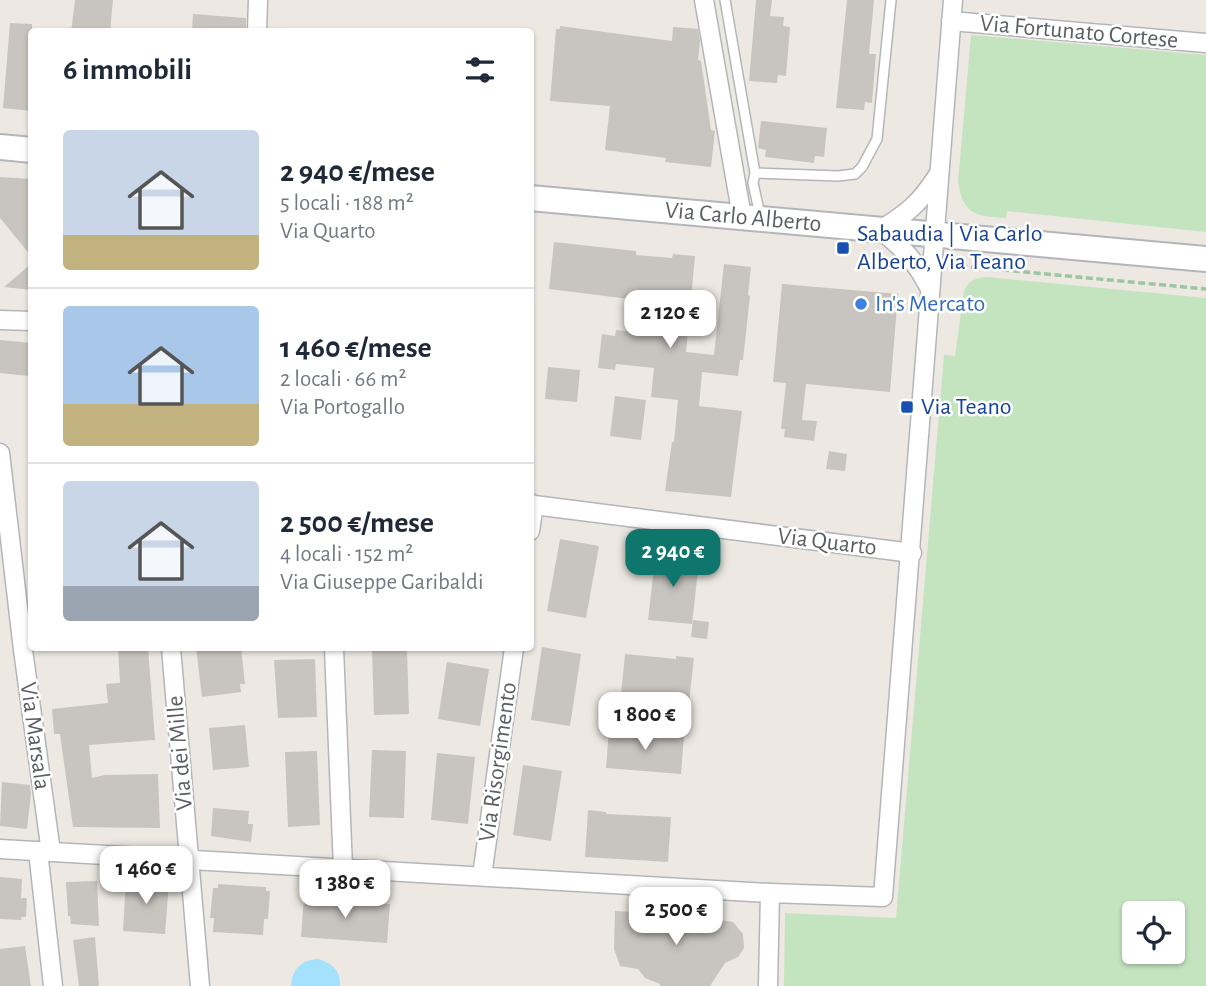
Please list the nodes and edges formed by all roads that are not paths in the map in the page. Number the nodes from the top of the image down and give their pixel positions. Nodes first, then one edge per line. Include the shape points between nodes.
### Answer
1 (258, 0) edge
2 (704, 0) edge
3 (725, 0) edge
4 (891, 0) edge
5 (953, 0) edge
6 (951, 21) junction
7 (257, 28) edge
8 (1206, 43) edge
9 (0, 147) edge
10 (28, 150) edge
11 (755, 173) junction
12 (938, 174) junction
13 (534, 203) edge
14 (752, 218) junction
15 (880, 230) junction
16 (934, 235) junction
17 (1206, 259) edge
18 (930, 290) junction
19 (0, 320) edge
20 (28, 321) edge
21 (0, 453) edge
22 (534, 504) edge
23 (912, 553) junction
24 (171, 651) edge
25 (334, 651) edge
26 (514, 651) edge
27 (0, 849) edge
28 (45, 851) junction
29 (189, 859) junction
30 (343, 868) junction
31 (482, 876) junction
32 (770, 894) junction
33 (53, 986) edge
34 (200, 986) edge
35 (768, 986) edge

1 - 7 street
2 - 14 street
3 - 11 lane
4 - 11 lane via 877,139 862,167 855,174 838,176
5 - 6 street
6 - 8 street, Via Fortunato Cortese
6 - 12 street
9 - 10 street
11 - 14 lane
12 - 15 street via 922,199
12 - 16 street
13 - 14 street, Via Carlo Alberto
14 - 15 street, Via Carlo Alberto
15 - 16 street, Via Carlo Alberto
15 - 18 street via 904,249
16 - 17 street, Via Carlo Alberto
16 - 18 street
18 - 23 street
19 - 20 street
21 - 28 street, Via Marsala
22 - 23 street, Via Quarto
23 - 32 street via 883,897
24 - 29 street, Via dei Mille
25 - 30 street
26 - 31 street, Via Risorgimento
27 - 28 street
28 - 29 street
28 - 33 street, Via Marsala
29 - 30 street
29 - 34 street, Via dei Mille
30 - 31 street
31 - 32 street
32 - 35 street

